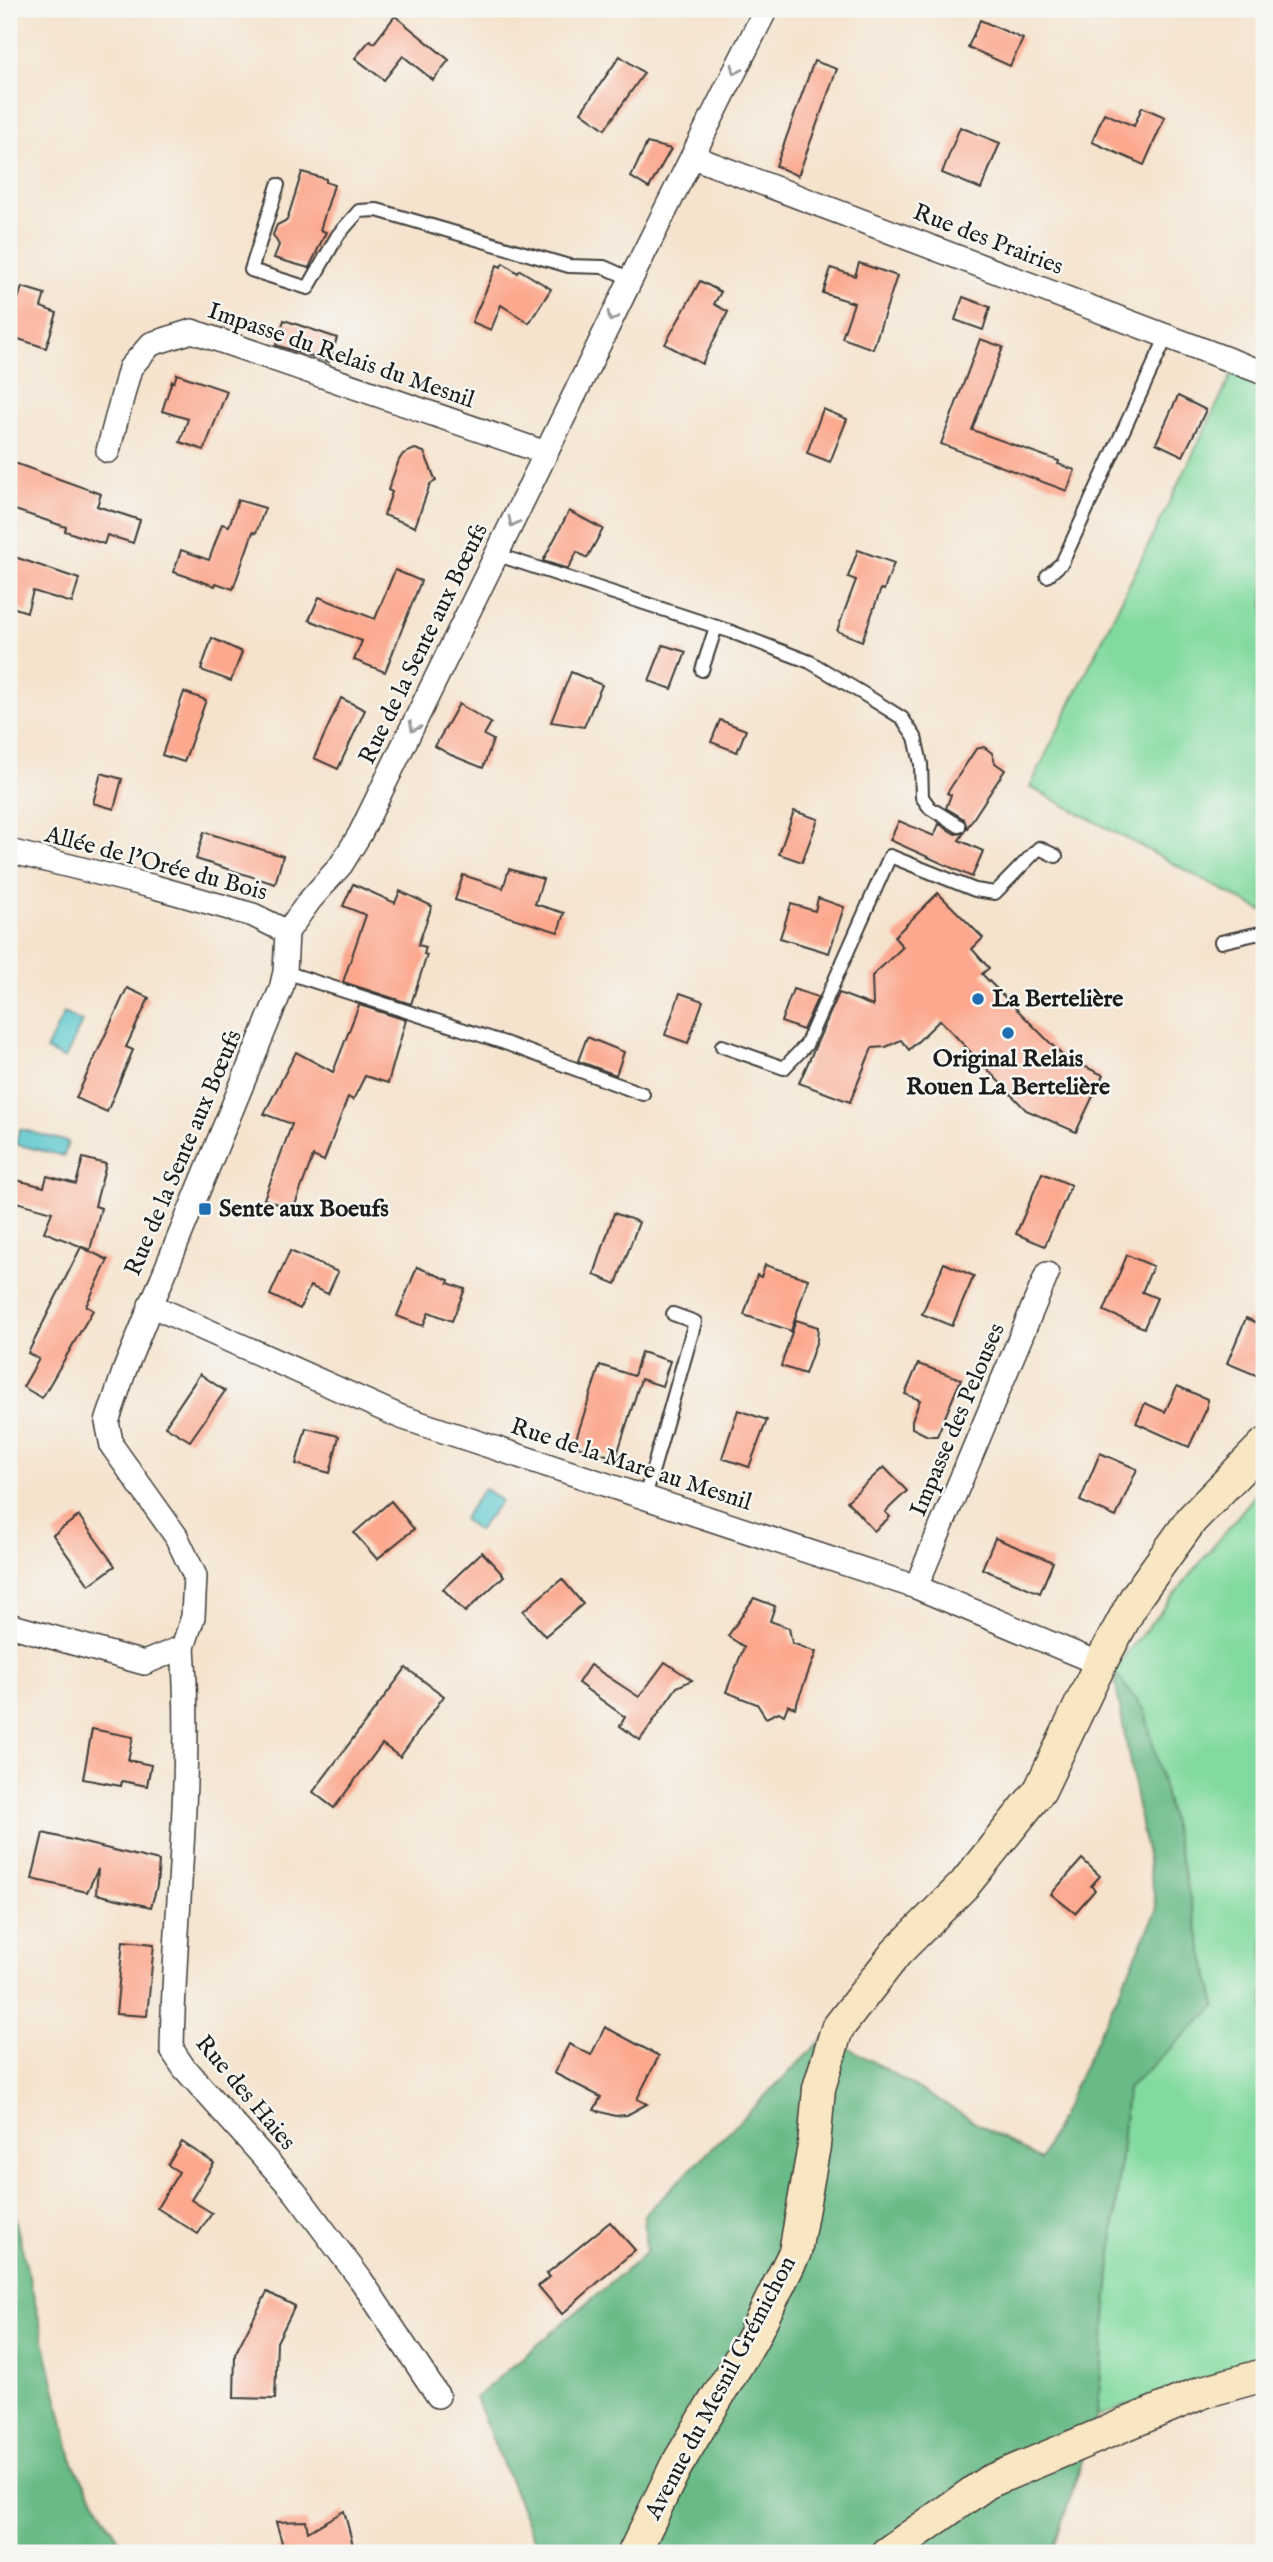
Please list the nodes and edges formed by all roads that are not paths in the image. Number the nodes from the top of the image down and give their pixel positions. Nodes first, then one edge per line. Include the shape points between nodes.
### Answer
1 (766, 9) edge
2 (693, 157) junction
3 (278, 185) dead end
4 (631, 279) junction
5 (1167, 336) junction
6 (1264, 373) edge
7 (108, 451) dead end
8 (546, 453) junction
9 (498, 555) junction
10 (1047, 576) dead end
11 (716, 627) junction
12 (702, 670) dead end
13 (960, 826) dead end
14 (9, 851) edge
15 (1056, 856) dead end
16 (287, 932) junction
17 (1264, 932) edge
18 (1222, 942) dead end
19 (285, 972) junction
20 (722, 1046) dead end
21 (643, 1094) dead end
22 (1047, 1274) dead end
23 (150, 1305) junction
24 (673, 1314) dead end
25 (1264, 1445) edge
26 (645, 1497) junction
27 (916, 1587) junction
28 (9, 1625) edge
29 (183, 1647) junction
30 (1100, 1664) junction
31 (1264, 2375) edge
32 (438, 2396) dead end
33 (634, 2553) edge
34 (887, 2553) edge

1 -> 2 street, Rue de la Sente aux Bœufs
2 - 4 street, Rue de la Sente aux Bœufs
2 - 5 street, Rue des Prairies
3 - 4 lane via 251,270 308,288 338,235 359,211 377,210 569,266 604,267
4 -> 8 street, Rue de la Sente aux Bœufs
5 - 6 street, Rue des Prairies
5 - 10 lane via 1062,563
7 - 8 street, Impasse du Relais du Mesnil via 130,368 151,344 192,331
8 -> 9 street, Rue de la Sente aux Bœufs
9 - 11 lane
9 -> 16 street, Rue de la Sente aux Bœufs via 360,834
11 - 12 lane
11 - 13 lane via 810,662 902,718 915,737 922,797 930,808
14 - 16 street, Allée de l'Orée du Bois via 253,915
15 - 20 lane via 1039,848 995,893 975,890 890,856 806,1045 784,1068
16 - 19 street, Rue de la Sente aux Bœufs
17 - 18 lane
19 - 21 lane via 505,1043
19 - 23 street, Rue de la Sente aux Bœufs
22 - 27 street, Impasse des Pelouses
23 - 26 street, Rue de la Mare au Mesnil via 401,1417
23 - 29 street, Rue de la Sente aux Bœufs via 107,1422 112,1446 176,1536 195,1576 193,1617
24 - 26 lane via 695,1322
25 - 30 street, Avenue du Mesnil Grémichon via 1192,1519 1136,1597
26 - 27 street, Rue de la Mare au Mesnil
27 - 30 street, Rue de la Mare au Mesnil
28 - 29 street via 144,1663
29 - 32 street, Rue des Haies via 188,1708 172,2050 295,2192 361,2280
30 - 33 street, Avenue du Mesnil Grémichon via 1040,1790 965,1884 896,1953 837,2029 819,2088 795,2252 752,2339 675,2468
31 - 34 street via 1203,2392 988,2482

